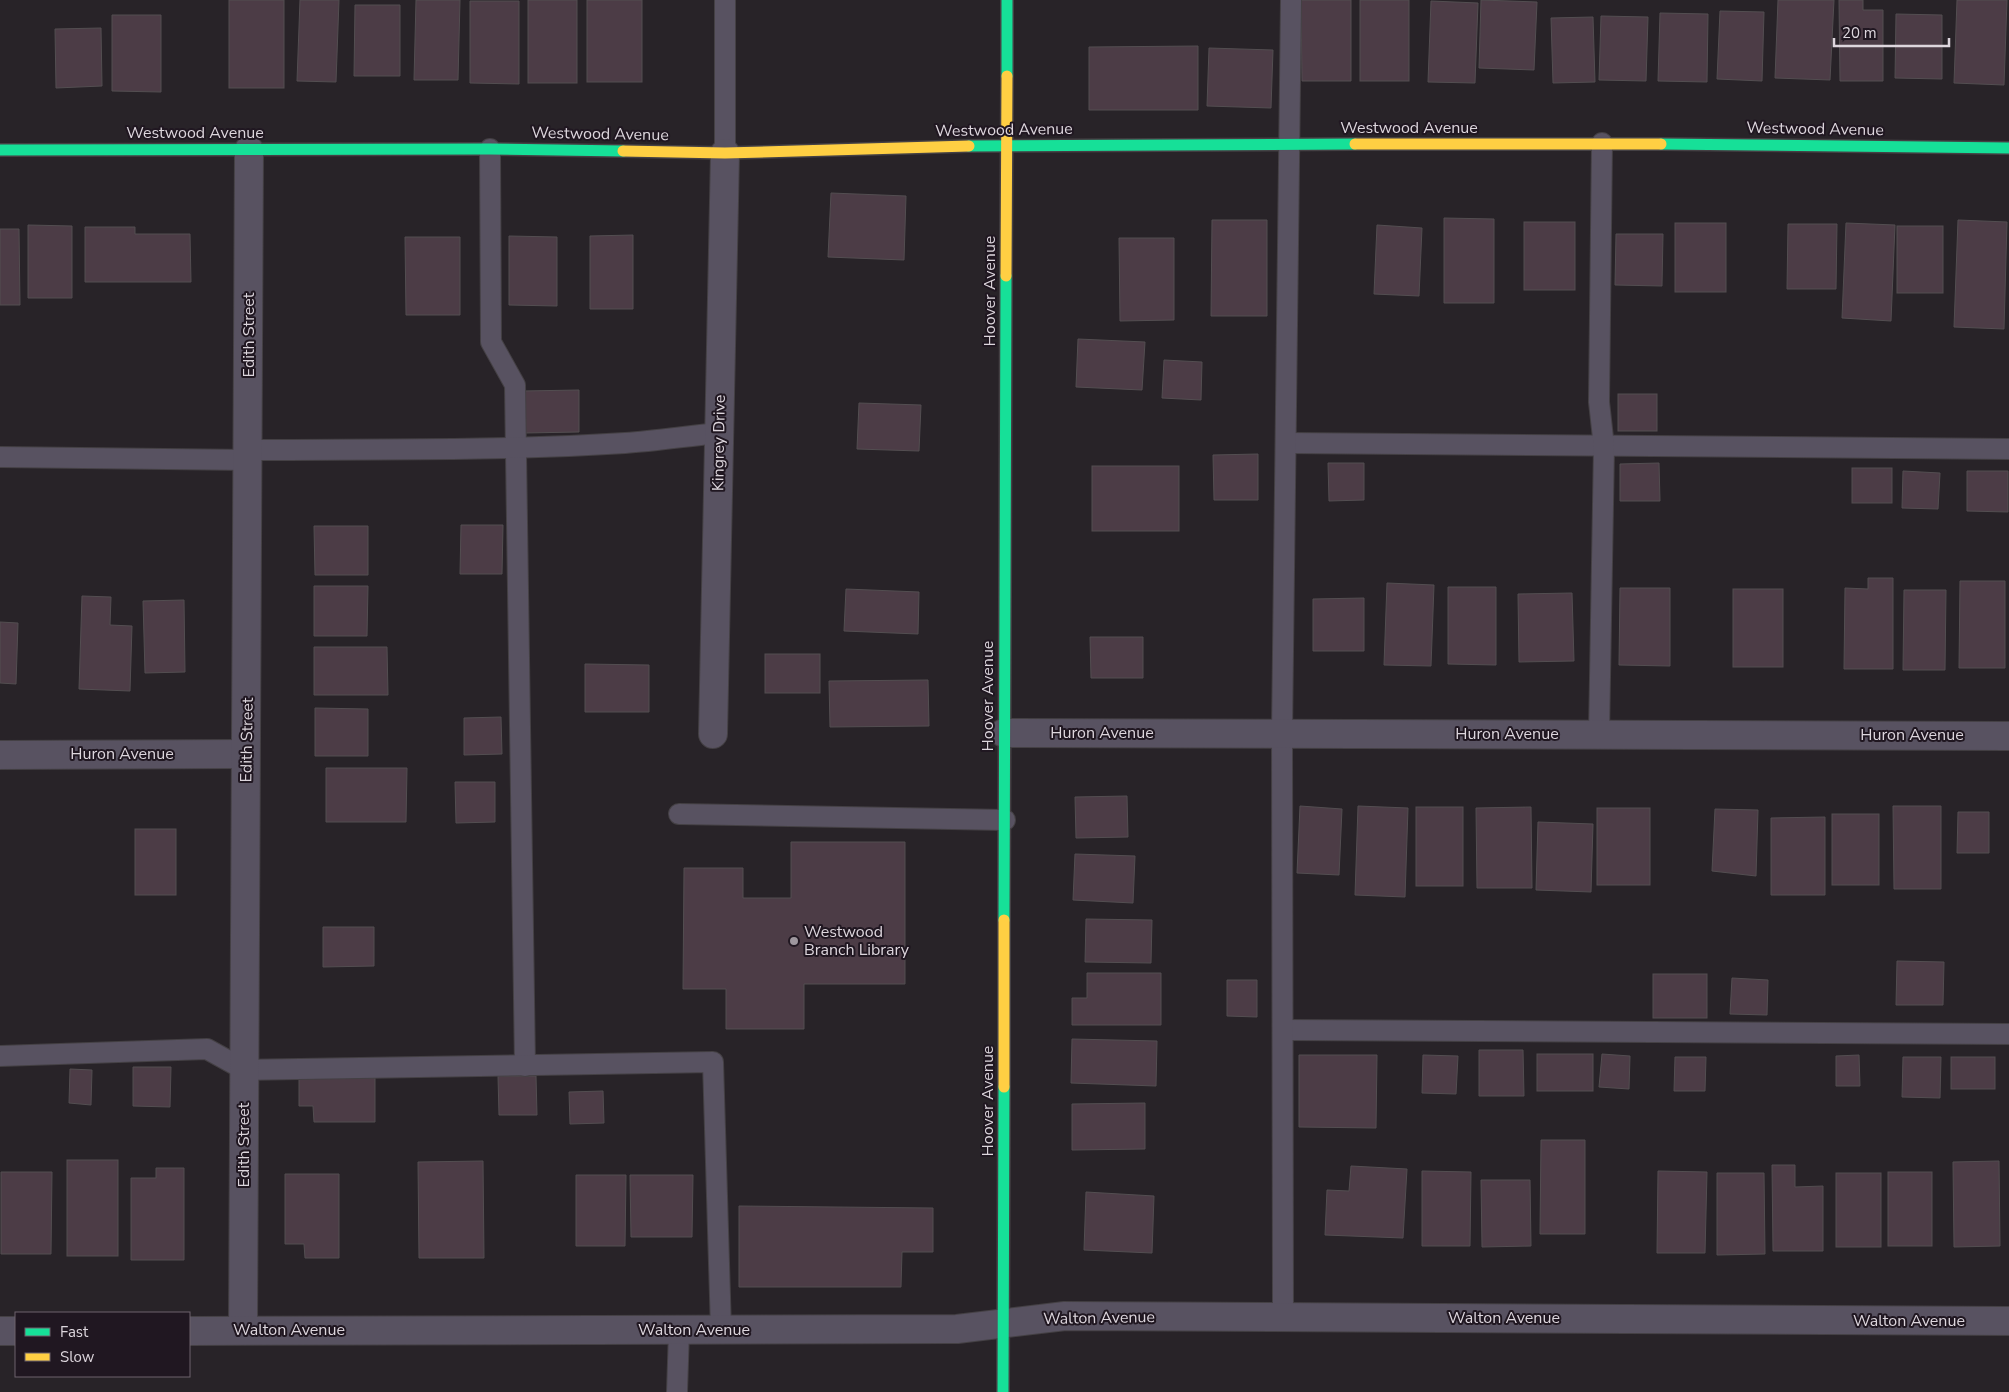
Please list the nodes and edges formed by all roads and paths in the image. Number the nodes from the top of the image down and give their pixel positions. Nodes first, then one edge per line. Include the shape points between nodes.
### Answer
1 (725, 0) edge
2 (1007, 0) edge
3 (1291, 0) edge
4 (1602, 144) junction
5 (1008, 145) junction
6 (1288, 145) junction
7 (2009, 148) edge
8 (490, 149) junction
9 (0, 150) edge
10 (249, 150) junction
11 (724, 153) junction
12 (719, 433) junction
13 (1286, 443) junction
14 (517, 447) junction
15 (1604, 447) junction
16 (2009, 449) edge
17 (248, 455) junction
18 (0, 457) edge
19 (1004, 733) junction
20 (1282, 733) junction
21 (713, 734) dead end
22 (1599, 734) junction
23 (2009, 736) edge
24 (245, 754) junction
25 (0, 755) edge
26 (679, 814) dead end
27 (1005, 820) junction
28 (1283, 1030) junction
29 (2009, 1034) edge
30 (0, 1056) edge
31 (525, 1066) junction
32 (244, 1070) junction
33 (1283, 1317) junction
34 (2009, 1321) edge
35 (1004, 1324) junction
36 (190, 1330) edge
37 (242, 1330) junction
38 (721, 1330) junction
39 (0, 1331) edge
40 (15, 1331) edge
41 (679, 1331) junction
42 (677, 1392) edge
43 (1004, 1392) edge

1 - 11 lane
2 - 5 street, Hoover Avenue
3 - 6 lane
4 - 6 street, Westwood Avenue
4 - 7 street, Westwood Avenue
4 - 15 lane via 1599,402
5 - 6 street, Westwood Avenue
5 - 11 street, Westwood Avenue
5 - 19 street, Hoover Avenue
6 - 13 lane
8 - 10 street, Westwood Avenue
8 - 11 street, Westwood Avenue
8 - 14 lane via 491,342 515,384
9 - 10 street, Westwood Avenue
10 - 17 street, Edith Street
11 - 12 street, Kingrey Drive
12 - 14 lane via 650,441
12 - 21 street, Kingrey Drive
13 - 15 lane
13 - 20 lane
14 - 17 lane
14 - 31 lane
15 - 16 lane
15 - 22 lane
17 - 18 lane
17 - 24 street, Edith Street
19 - 20 street, Huron Avenue
19 - 27 street, Hoover Avenue
20 - 22 street, Huron Avenue
20 - 28 lane
22 - 23 street, Huron Avenue
24 - 25 street, Huron Avenue
24 - 32 street, Edith Street
26 - 27 lane
27 - 35 street, Hoover Avenue
28 - 29 lane
28 - 33 lane
30 - 32 lane via 207,1049
31 - 32 lane
31 - 38 lane via 713,1062
32 - 37 street, Edith Street
33 - 34 street, Walton Avenue
33 - 35 street, Walton Avenue via 1065,1316
35 - 38 street, Walton Avenue via 957,1329
35 - 43 street, Hoover Avenue
36 - 37 street, Walton Avenue
37 - 41 street, Walton Avenue
38 - 41 street, Walton Avenue
39 - 40 street
41 - 42 lane

